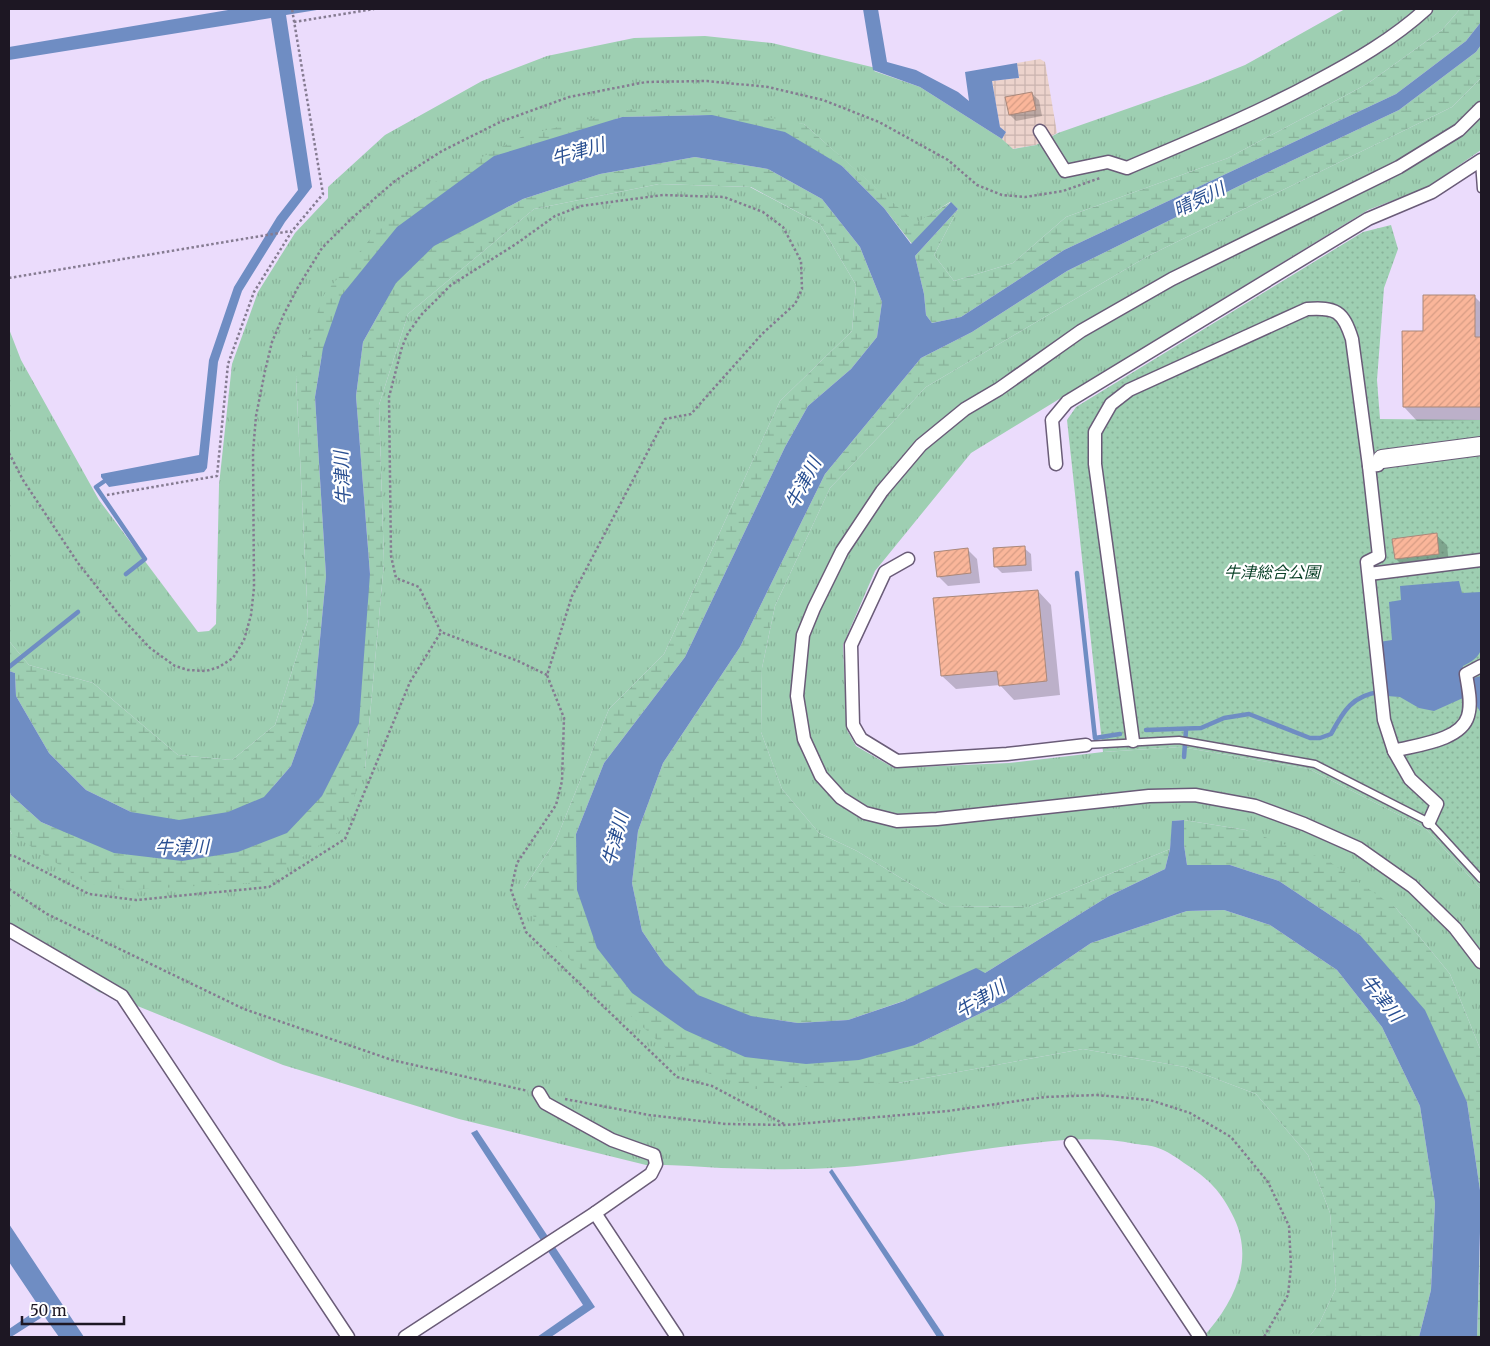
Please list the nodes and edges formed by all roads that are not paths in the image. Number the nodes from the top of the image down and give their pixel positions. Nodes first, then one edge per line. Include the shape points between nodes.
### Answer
1 (1426, 9) edge
2 (1481, 108) edge
3 (1040, 131) dead end
4 (1480, 161) edge
5 (1481, 189) edge
6 (1481, 446) edge
7 (1376, 462) junction
8 (1056, 464) dead end
9 (908, 559) dead end
10 (1481, 560) edge
11 (1369, 574) junction
12 (1481, 666) edge
13 (1133, 741) junction
14 (1086, 745) joint
15 (1394, 750) junction
16 (1429, 822) junction
17 (1481, 880) edge
18 (9, 930) edge
19 (1481, 962) edge
20 (539, 1093) road end
21 (1071, 1143) dead end
22 (595, 1213) junction
23 (348, 1337) edge
24 (405, 1337) edge
25 (677, 1337) edge
26 (1200, 1337) edge

1 - 3 street via 1360,58 1218,130 1127,168 1108,162 1064,171
2 - 19 street via 1459,130 1399,167 1172,279 1081,332 965,408 921,445 882,491 842,551 803,635 797,696 804,739 821,776 841,798 865,813 897,820 937,819 1149,796 1195,795 1255,806 1358,848 1412,886 1455,928
4 - 5 lane
4 - 8 street via 1432,192 1368,219 1067,402 1052,420
6 - 7 street
7 - 11 street via 1379,556 1367,562
7 - 13 street via 1347,322 1338,312 1324,308 1307,309 1128,390 1111,404 1096,432 1095,464
9 - 14 street via 885,572 850,645 853,725 861,739 897,761
10 - 11 street
11 - 15 street via 1384,720
12 - 15 street via 1466,674 1470,702 1468,718 1459,730 1447,738
13 - 14 lane
13 - 16 lane via 1179,740 1315,764
15 - 16 street via 1410,779 1437,804
16 - 17 lane
18 - 23 street via 122,996
20 - 22 street via 545,1102 612,1140 654,1155 656,1164 651,1174
21 - 26 street
22 - 24 street
22 - 25 street

